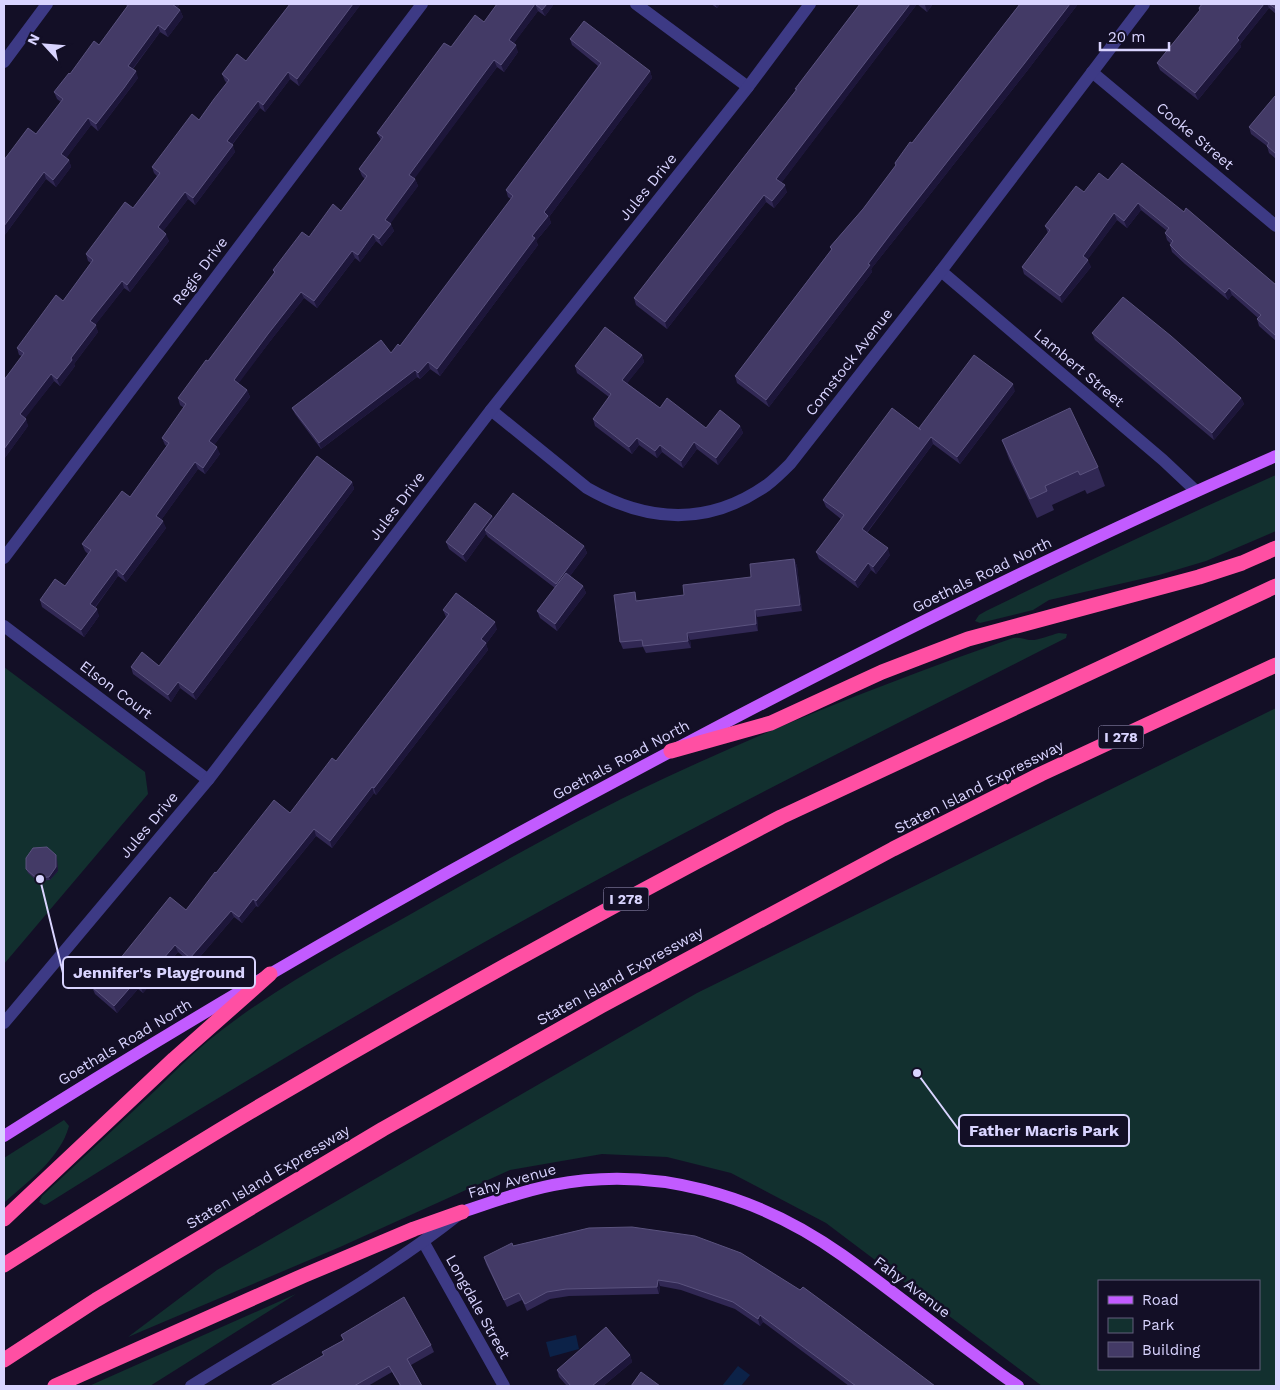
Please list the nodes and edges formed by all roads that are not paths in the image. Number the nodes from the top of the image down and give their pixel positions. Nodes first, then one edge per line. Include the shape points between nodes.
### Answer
1 (47, 4) edge
2 (422, 4) edge
3 (636, 4) edge
4 (810, 4) edge
5 (1144, 4) edge
6 (4, 62) edge
7 (1092, 72) junction
8 (748, 87) junction
9 (1276, 226) edge
10 (941, 271) junction
11 (491, 410) junction
12 (1276, 456) edge
13 (1196, 491) junction
14 (1276, 548) edge
15 (4, 558) edge
16 (1276, 586) edge
17 (4, 626) edge
18 (1276, 665) edge
19 (671, 751) junction
20 (208, 780) junction
21 (270, 974) junction
22 (4, 1023) edge
23 (4, 1136) edge
24 (462, 1212) junction
25 (4, 1219) edge
26 (424, 1243) junction
27 (4, 1265) edge
28 (4, 1360) edge
29 (1016, 1385) edge
30 (55, 1386) edge
31 (191, 1386) edge
32 (504, 1386) edge

1 - 6 street
2 - 15 street, Regis Drive
3 - 8 street
4 - 8 street, Jules Drive
5 - 7 street, Comstock Avenue
7 - 9 street, Cooke Street
7 - 10 street, Comstock Avenue
8 - 11 street, Jules Drive
10 - 11 street, Comstock Avenue via 790,464 769,484 712,511 687,515 655,514 630,509 605,498 587,488
10 - 13 street, Lambert Street
11 - 20 street, Jules Drive
12 - 13 main road, Goethals Road North
13 - 19 main road, Goethals Road North via 824,671
14 - 19 highway via 1199,577 968,639 882,672 771,723
16 - 27 highway, I 278 via 781,817 418,1014 271,1099
17 - 20 street, Elson Court
18 - 28 highway, Staten Island Expressway / I 278 via 1041,774 885,853 609,1001 367,1138 96,1300
19 - 21 main road, Goethals Road North via 518,833
20 - 22 street, Jules Drive
21 - 23 main road, Goethals Road North
21 - 25 highway via 174,1059
24 - 26 street, Fahy Avenue
24 - 29 main road, Fahy Avenue via 532,1190 600,1179 668,1182 716,1193 769,1212 818,1238
24 - 30 highway via 314,1271
26 - 31 street, Fahy Avenue
26 - 32 street, Longdale Street

